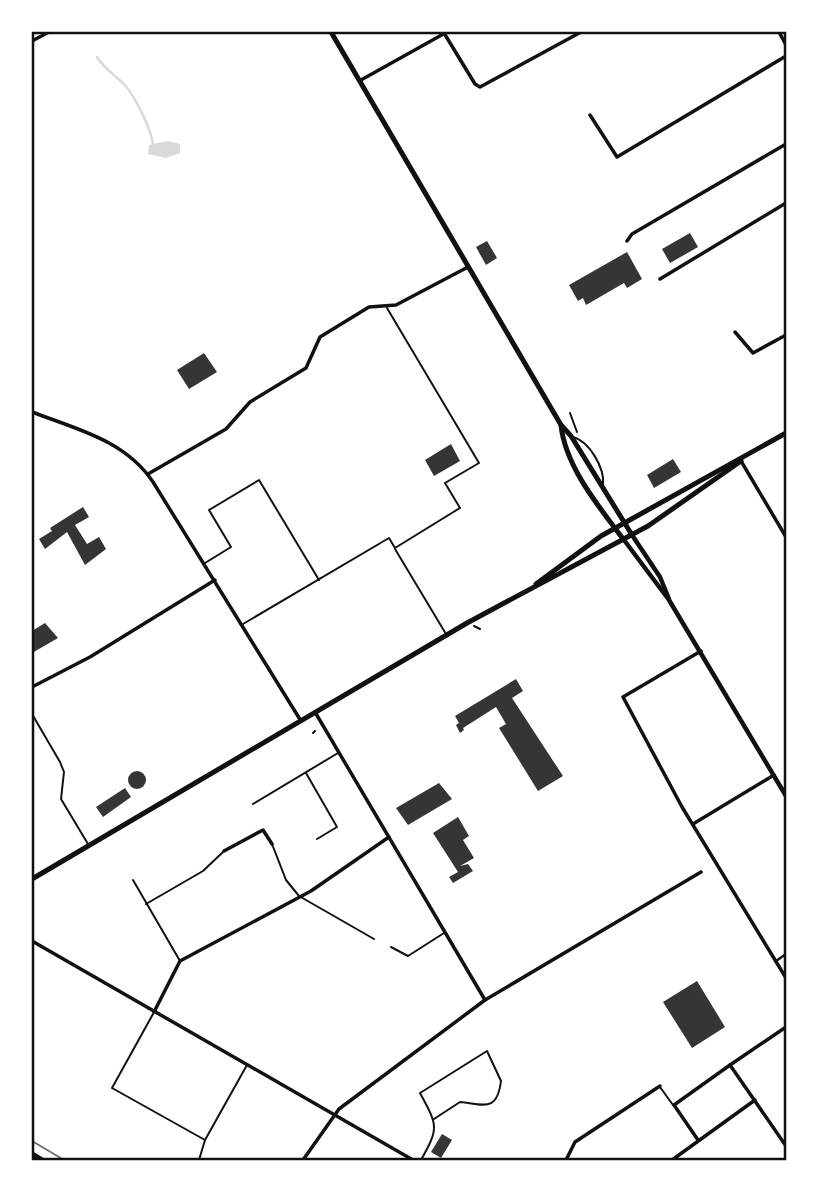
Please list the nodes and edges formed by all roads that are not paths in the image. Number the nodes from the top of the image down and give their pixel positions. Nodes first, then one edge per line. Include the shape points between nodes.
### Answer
1 (49, 32) edge
2 (331, 32) edge
3 (445, 32) edge
4 (581, 32) edge
5 (779, 32) edge
6 (32, 41) edge
7 (786, 45) edge
8 (786, 55) edge
9 (361, 80) junction
10 (590, 114) dead end
11 (786, 144) edge
12 (786, 203) edge
13 (627, 241) dead end
14 (470, 266) junction
15 (660, 279) dead end
16 (386, 307) junction
17 (735, 332) dead end
18 (786, 335) edge
19 (32, 412) edge
20 (561, 425) junction
21 (786, 433) edge
22 (741, 461) junction
23 (148, 474) junction
24 (625, 524) junction
25 (615, 529) junction
26 (632, 535) junction
27 (786, 537) edge
28 (624, 540) junction
29 (395, 548) junction
30 (204, 563) junction
31 (215, 580) junction
32 (319, 580) junction
33 (522, 594) junction
34 (669, 600) junction
35 (242, 625) junction
36 (447, 635) junction
37 (701, 651) junction
38 (32, 687) edge
39 (315, 712) junction
40 (32, 714) edge
41 (302, 721) junction
42 (339, 752) junction
43 (305, 772) junction
44 (774, 775) junction
45 (786, 796) edge
46 (253, 804) dead end
47 (693, 824) junction
48 (389, 837) junction
49 (317, 839) dead end
50 (88, 845) junction
51 (272, 845) joint
52 (224, 851) joint
53 (701, 872) dead end
54 (32, 879) edge
55 (133, 880) dead end
56 (299, 896) junction
57 (146, 904) junction
58 (445, 932) junction
59 (374, 939) dead end
60 (32, 941) edge
61 (391, 947) dead end
62 (786, 954) edge
63 (180, 961) junction
64 (776, 961) junction
65 (786, 978) edge
66 (485, 1000) junction
67 (154, 1012) junction
68 (786, 1027) edge
69 (247, 1065) junction
70 (730, 1065) junction
71 (660, 1086) joint
72 (755, 1100) junction
73 (674, 1105) junction
74 (333, 1115) junction
75 (434, 1119) junction
76 (205, 1140) junction
77 (698, 1140) junction
78 (786, 1146) edge
79 (32, 1154) edge
80 (405, 1158) edge
81 (42, 1160) edge
82 (199, 1160) edge
83 (303, 1160) edge
84 (413, 1160) edge
85 (421, 1160) edge
86 (566, 1160) edge
87 (672, 1160) edge

1 - 6 street
2 - 9 main road
3 - 4 street via 480,87
3 - 9 street
5 - 7 street
8 - 10 street via 617,157
9 - 14 main road
11 - 13 street
12 - 15 street
14 - 16 street
14 - 20 main road
16 - 23 street via 369,307 320,337 306,368 250,402 226,429
16 - 29 lane via 479,463 445,483 460,508
17 - 18 street via 753,354
19 - 23 street via 109,442 130,454
20 - 24 main road
20 - 25 main road via 563,442
21 - 22 main road
22 - 24 main road
22 - 26 main road
22 - 27 street
23 - 30 street
24 - 25 main road
24 - 26 main road
25 - 28 main road
25 - 33 main road
26 - 28 main road
26 - 34 street via 660,577
28 - 33 main road
28 - 34 street
29 - 32 lane via 389,538
29 - 36 lane
30 - 31 street
30 - 32 lane via 231,547 209,510 259,480
31 - 35 street
31 - 38 street
32 - 35 lane
33 - 36 main road
34 - 37 street
35 - 41 street
36 - 39 main road
37 - 44 street
37 - 47 street via 624,697
39 - 41 main road
39 - 42 street
40 - 50 lane via 60,762 64,772 61,799
41 - 50 main road
42 - 43 lane
42 - 48 street
43 - 46 lane
43 - 49 lane via 337,827
44 - 45 street
44 - 47 street
47 - 64 street
48 - 56 street
48 - 58 street
50 - 54 main road
51 - 52 street via 263,830
51 - 56 lane via 286,880
52 - 57 lane via 202,871
53 - 66 street
55 - 57 lane
56 - 59 lane
56 - 63 street
57 - 63 lane
58 - 61 lane via 408,956
58 - 66 street
60 - 67 street
62 - 64 street
63 - 67 street
64 - 65 street
66 - 74 street
67 - 69 street
67 - 76 lane via 112,1088
68 - 70 street
69 - 74 street
69 - 76 lane
70 - 72 street
70 - 73 street
71 - 73 lane
71 - 86 street via 576,1142
72 - 77 street
72 - 78 street
73 - 77 street
74 - 80 street
74 - 83 street
75 - 75 lane via 420,1093 487,1051 501,1081 496,1098 480,1107 460,1102
75 - 85 lane via 436,1132
76 - 82 lane
77 - 87 street
79 - 81 main road
80 - 84 street

